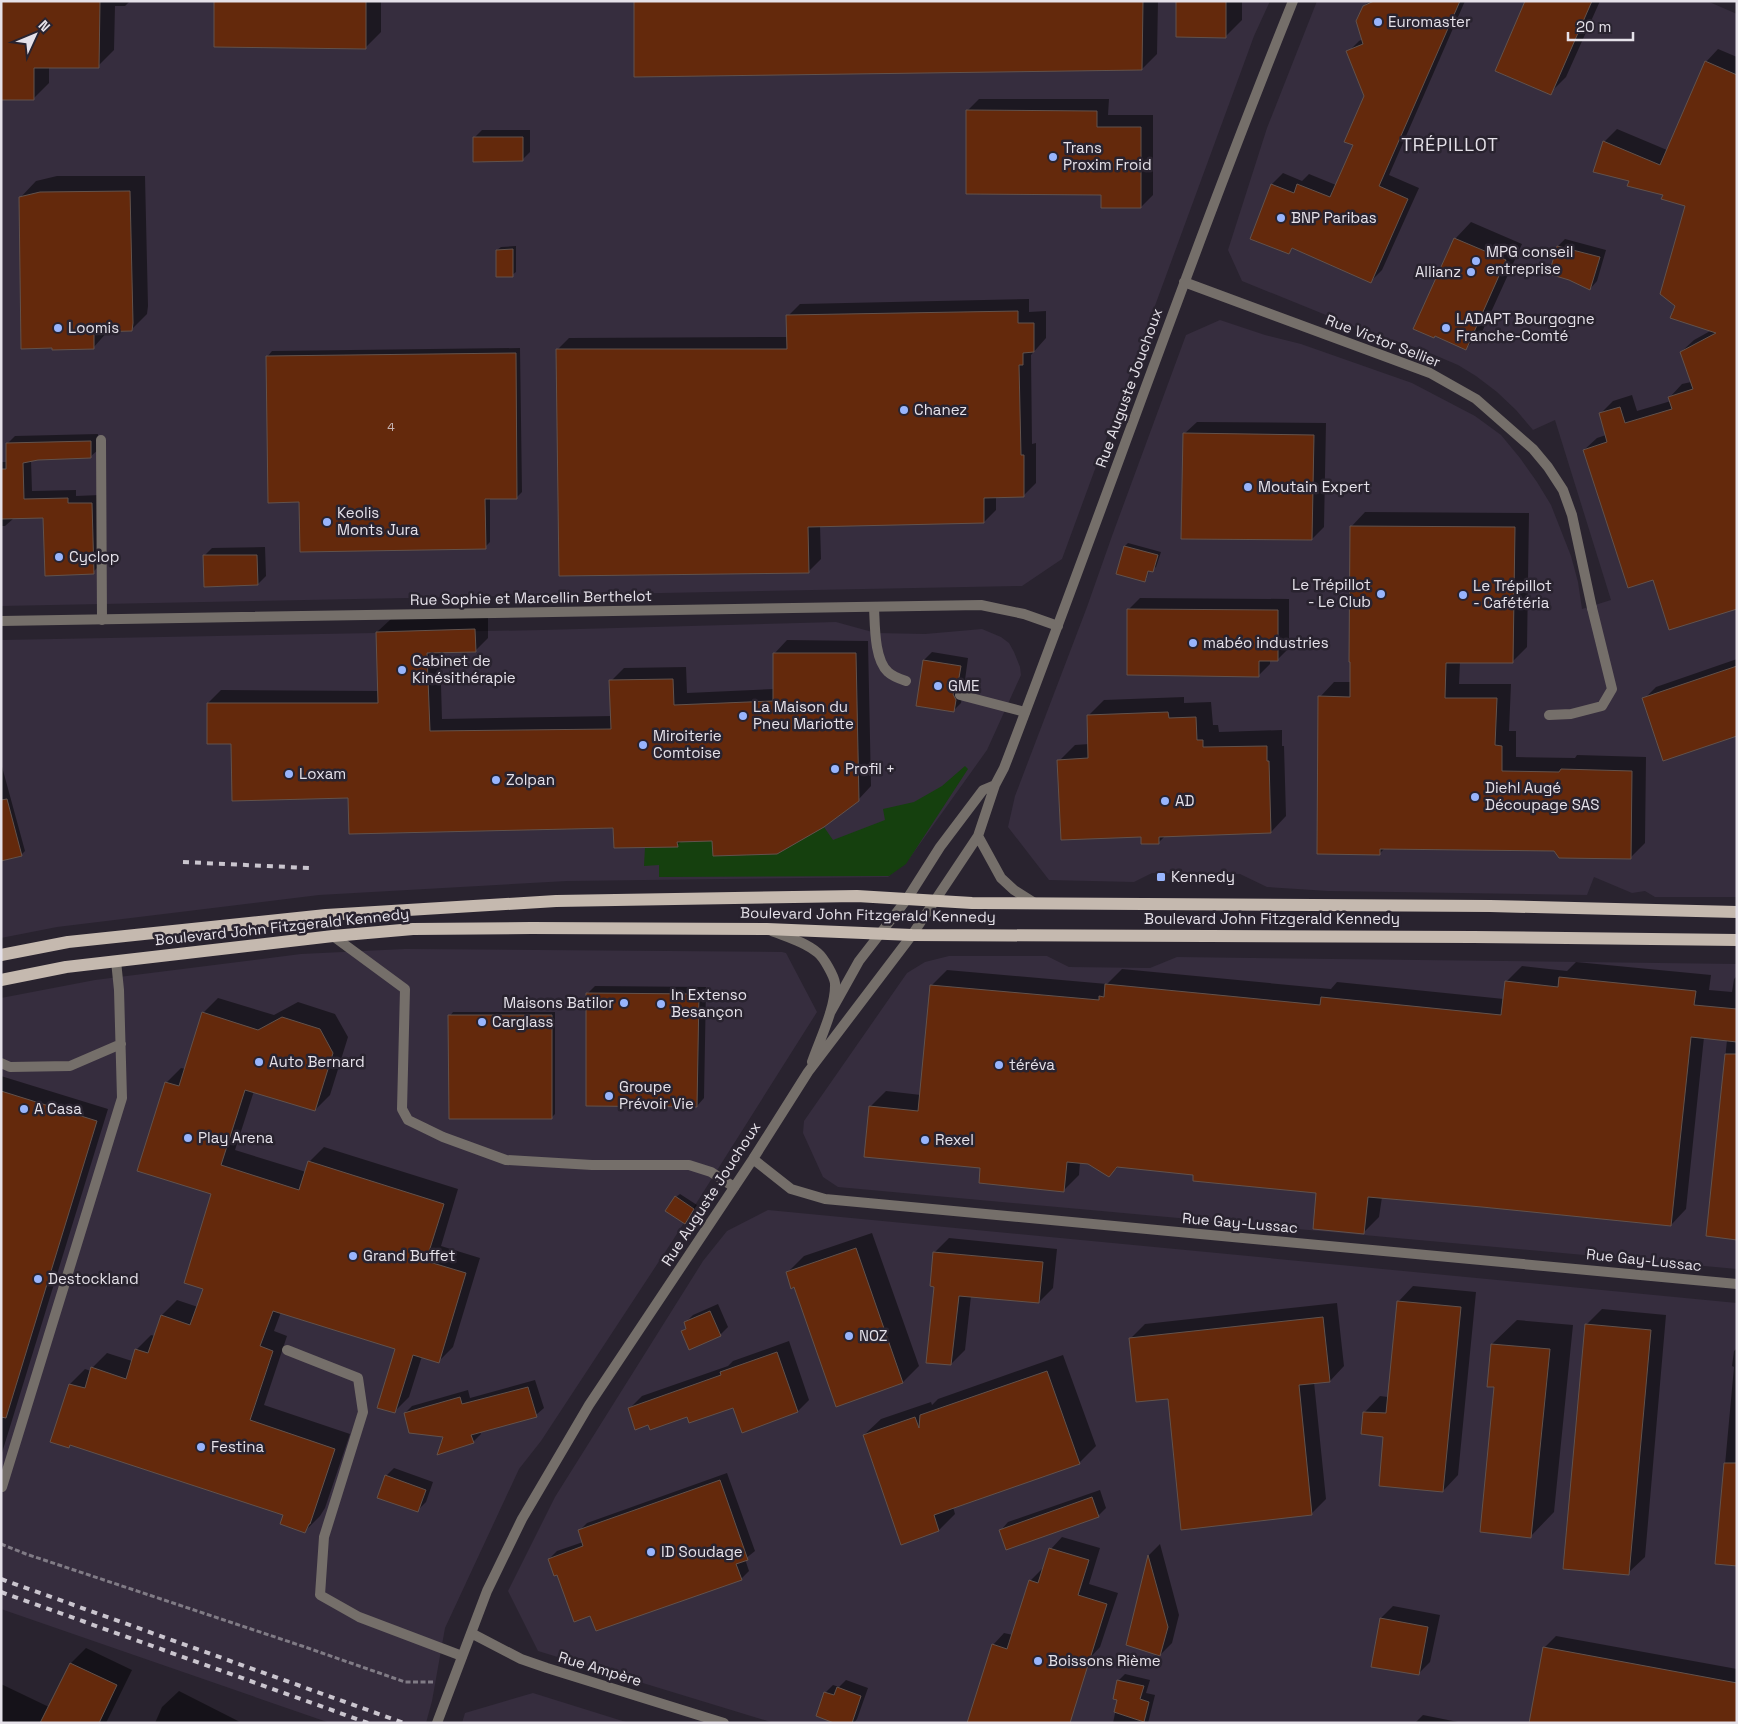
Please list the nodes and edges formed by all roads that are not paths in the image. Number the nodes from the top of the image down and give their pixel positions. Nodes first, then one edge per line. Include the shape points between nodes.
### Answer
1 (1293, 1) edge
2 (1184, 282) junction
3 (100, 440) dead end
4 (874, 607) junction
5 (102, 620) junction
6 (1, 621) edge
7 (1058, 626) junction
8 (906, 681) dead end
9 (960, 695) dead end
10 (1025, 712) junction
11 (1549, 715) dead end
12 (995, 785) junction
13 (978, 836) junction
14 (907, 898) junction
15 (935, 900) junction
16 (1034, 902) junction
17 (1737, 912) edge
18 (767, 929) junction
19 (880, 934) junction
20 (912, 935) junction
21 (333, 936) junction
22 (1737, 940) edge
23 (1, 955) edge
24 (116, 961) junction
25 (1, 980) edge
26 (830, 1013) junction
27 (120, 1044) junction
28 (1, 1063) edge
29 (808, 1072) junction
30 (753, 1159) junction
31 (734, 1187) junction
32 (1737, 1284) edge
33 (287, 1350) dead end
34 (2, 1487) edge
35 (471, 1633) junction
36 (462, 1656) junction
37 (437, 1723) edge
38 (724, 1723) edge

1 - 2 street, Rue Auguste Jouchoux
2 - 7 street, Rue Auguste Jouchoux
2 - 11 street, Rue Victor Sellier via 1430,373 1476,399 1548,467 1572,515 1612,689 1602,706 1571,714
3 - 5 street
4 - 5 street, Rue Sophie et Marcellin Berthelot
4 - 7 street, Rue Sophie et Marcellin Berthelot via 981,605 1024,614
4 - 8 street via 879,660 888,673
5 - 6 street, Rue Sophie et Marcellin Berthelot
7 - 10 street, Rue Auguste Jouchoux
9 - 10 street
10 - 12 street, Rue Auguste Jouchoux
12 - 13 street, Rue Auguste Jouchoux
12 - 14 street, Rue Auguste Jouchoux via 983,790
13 - 15 street, Rue Auguste Jouchoux
13 - 16 street via 1001,878
14 - 15 main road, Boulevard John Fitzgerald Kennedy
14 - 19 street, Rue Auguste Jouchoux
14 - 23 main road, Boulevard John Fitzgerald Kennedy via 556,901 335,914 68,942
15 - 16 main road, Boulevard John Fitzgerald Kennedy
15 - 20 street, Rue Auguste Jouchoux
16 - 17 main road, Boulevard John Fitzgerald Kennedy via 1500,906
18 - 19 main road, Boulevard John Fitzgerald Kennedy
18 - 21 main road, Boulevard John Fitzgerald Kennedy via 492,928
18 - 26 street via 799,942 824,960 835,982
19 - 20 main road, Boulevard John Fitzgerald Kennedy
19 - 26 street, Rue Auguste Jouchoux via 859,961
20 - 22 main road, Boulevard John Fitzgerald Kennedy
20 - 29 street, Rue Auguste Jouchoux
21 - 24 main road, Boulevard John Fitzgerald Kennedy
21 - 31 street via 405,989 402,1109 408,1120 443,1137 506,1160 592,1165 689,1165 711,1172
24 - 25 main road, Boulevard John Fitzgerald Kennedy
24 - 27 street
26 - 29 street
27 - 28 street via 70,1066 10,1066
27 - 34 street via 122,1098
29 - 30 street, Rue Auguste Jouchoux
30 - 31 street, Rue Auguste Jouchoux
30 - 32 street, Rue Gay-Lussac via 791,1189 825,1199
31 - 35 street, Rue Auguste Jouchoux via 589,1405 522,1519 487,1591
33 - 36 street via 358,1378 363,1412 324,1537 320,1594 359,1617
35 - 36 street, Rue Auguste Jouchoux
35 - 38 street, Rue Ampère via 521,1659
36 - 37 street, Rue Auguste Jouchoux

